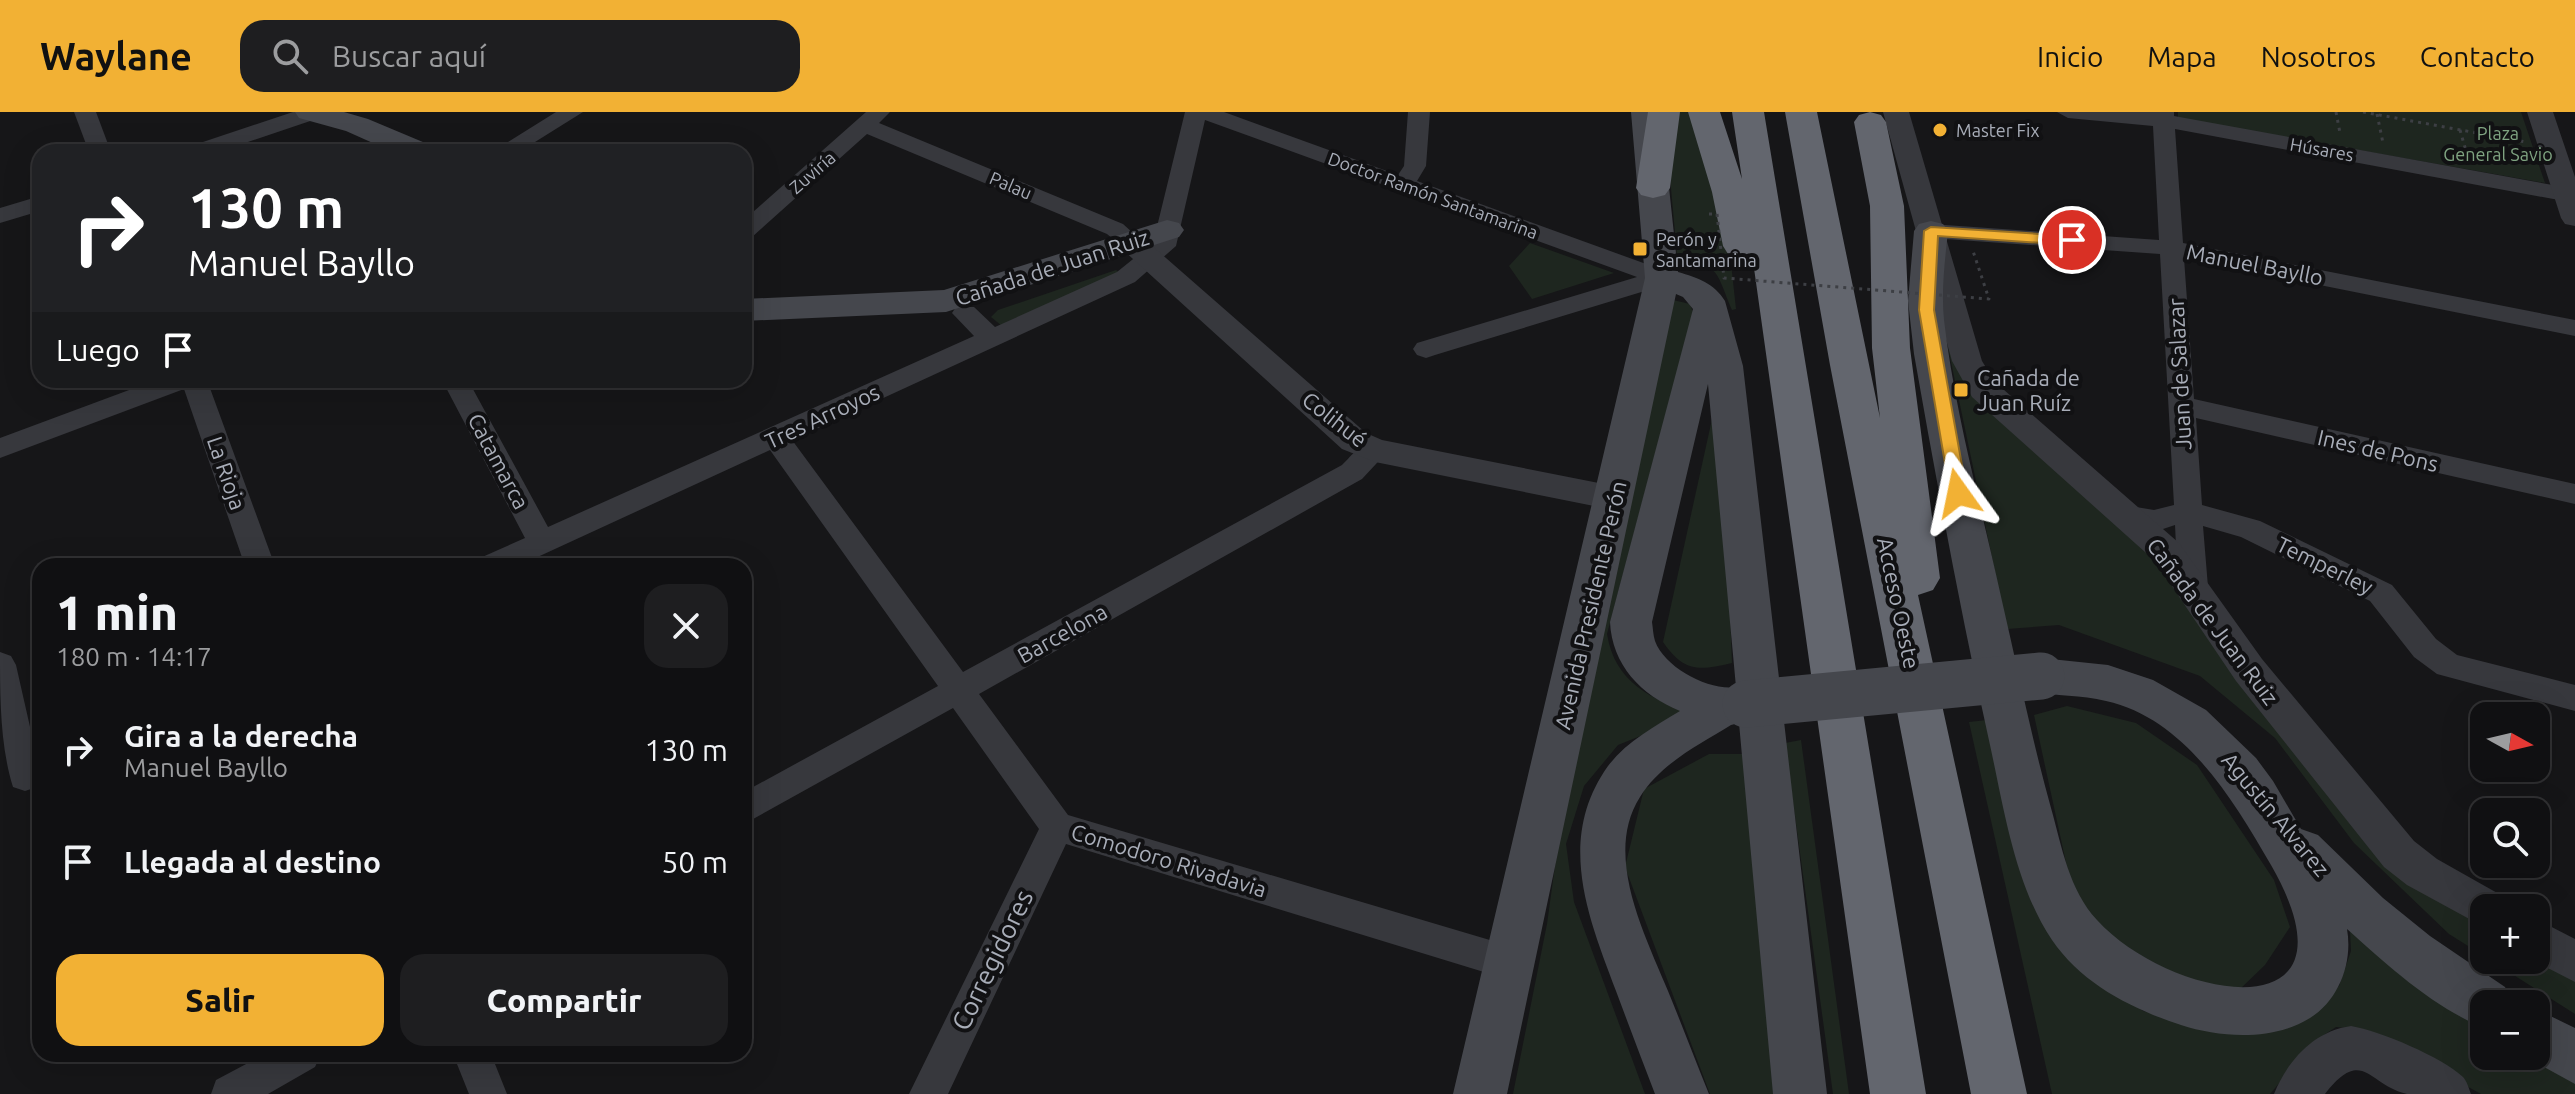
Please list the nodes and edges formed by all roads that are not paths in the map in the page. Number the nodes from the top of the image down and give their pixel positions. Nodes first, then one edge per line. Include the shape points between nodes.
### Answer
1 (85, 112) edge
2 (312, 112) edge
3 (364, 112) edge
4 (572, 112) edge
5 (1196, 112) edge
6 (1204, 112) edge
7 (1419, 112) edge
8 (1646, 112) edge
9 (1664, 112) edge
10 (1704, 112) edge
11 (1748, 112) edge
12 (1801, 112) edge
13 (2068, 112) edge
14 (2540, 112) edge
15 (1869, 115) edge
16 (2163, 116) edge
17 (872, 118) edge
18 (97, 144) edge
19 (219, 144) edge
20 (401, 144) edge
21 (440, 144) edge
22 (517, 144) edge
23 (1403, 185) junction
24 (1653, 188) junction
25 (2572, 203) edge
26 (32, 206) edge
27 (0, 216) edge
28 (752, 225) edge
29 (1931, 231) junction
30 (1149, 244) junction
31 (2173, 248) junction
32 (1661, 263) junction
33 (1709, 308) junction
34 (752, 310) edge
35 (965, 313) junction
36 (752, 326) edge
37 (2575, 328) edge
38 (992, 338) junction
39 (1426, 349) dead end
40 (161, 388) edge
41 (197, 388) edge
42 (459, 388) edge
43 (2180, 405) junction
44 (776, 438) junction
45 (0, 448) edge
46 (1375, 450) junction
47 (1799, 452) junction
48 (2575, 494) edge
49 (1614, 498) junction
50 (2188, 511) junction
51 (2130, 517) junction
52 (542, 542) junction
53 (257, 558) edge
54 (507, 558) edge
55 (2193, 587) junction
56 (0, 665) edge
57 (961, 690) junction
58 (2575, 698) edge
59 (1734, 706) junction
60 (2240, 772) junction
61 (22, 778) edge
62 (1940, 800) junction
63 (752, 805) edge
64 (1057, 827) junction
65 (2470, 900) edge
66 (2550, 947) edge
67 (2575, 962) edge
68 (1510, 963) junction
69 (2470, 993) edge
70 (2550, 1043) edge
71 (2575, 1058) edge
72 (288, 1062) edge
73 (475, 1062) edge
74 (230, 1094) edge
75 (488, 1094) edge
76 (928, 1094) edge
77 (1480, 1094) edge
78 (1682, 1094) edge
79 (1800, 1094) edge
80 (1898, 1094) edge
81 (1999, 1094) edge
82 (2297, 1094) edge
83 (2448, 1094) edge

1 - 18 street
2 - 19 street
2 - 20 main road
3 - 21 main road via 433,136
4 - 22 street
5 - 30 street
6 - 23 street, Doctor Ramón Santamarina
7 - 23 street via 1415,166
8 - 24 main road, Avenida Presidente Perón
9 - 24 highway
10 - 47 highway
11 - 47 highway
12 - 62 highway, Acceso Oeste
13 - 16 street, Húsares
14 - 25 street
15 - 29 street
15 - 62 highway via 1887,206 1888,305
16 - 25 street, Húsares via 2473,177
16 - 31 street, Juan de Salazar
17 - 28 street, Zuviría
17 - 30 street, Palau
23 - 32 street, Doctor Ramón Santamarina
24 - 32 main road, Avenida Presidente Perón
26 - 27 street
29 - 31 street, Manuel Bayllo
29 - 51 street, Cañada de Juan Ruiz via 1967,361 1983,389
29 - 60 main road via 1926,310 1952,463 2013,750 2052,889 2079,936 2130,977 2184,1001 2247,1012 2281,1005 2305,991 2321,967 2324,939 2308,887
30 - 34 main road, Cañada de Juan Ruiz via 946,301
30 - 35 main road, Cañada de Juan Ruiz via 1111,264
30 - 38 street, Tres Arroyos via 1126,277
30 - 46 street, Colihué via 1354,441
31 - 37 street, Manuel Bayllo
31 - 43 street, Juan de Salazar
32 - 33 main road via 1700,293
32 - 39 street
32 - 49 main road, Avenida Presidente Perón
33 - 59 main road via 1631,637 1650,670 1676,687
33 - 79 main road via 1725,366
35 - 36 main road, Cañada de Juan Ruiz via 911,321
35 - 38 street
38 - 44 street, Tres Arroyos
40 - 45 street
41 - 53 street, La Rioja
42 - 52 street, Catamarca
43 - 48 street, Ines de Pons
43 - 50 street, Juan de Salazar
44 - 52 street, Tres Arroyos
44 - 57 street, Comodoro Rivadavia
46 - 49 street, Colihué
46 - 57 street, Barcelona via 1352,472
47 - 80 highway
49 - 68 main road, Avenida Presidente Perón
50 - 51 street via 2154,521
50 - 55 street, Juan de Salazar
50 - 58 street, Temperley via 2250,529 2366,583 2392,605 2425,648 2448,665
51 - 55 street, Cañada de Juan Ruiz via 2167,552
52 - 54 street, Tres Arroyos
55 - 65 street, Cañada de Juan Ruiz via 2249,670 2399,854
56 - 61 street
57 - 63 street, Barcelona
57 - 64 street, Comodoro Rivadavia
59 - 60 main road, Agustín Alvarez, bridge via 2041,676 2102,680 2153,699 2205,734
59 - 78 main road via 1666,744 1632,772 1611,806 1604,839 1612,912
60 - 69 main road, Agustín Alvarez via 2327,877 2428,965
62 - 81 highway, Acceso Oeste
64 - 68 street, Comodoro Rivadavia
64 - 76 street, Corregidores
66 - 67 street
68 - 77 main road, Avenida Presidente Perón
70 - 71 main road
72 - 74 street
73 - 75 street
82 - 83 street via 2323,1062 2351,1048 2381,1057

